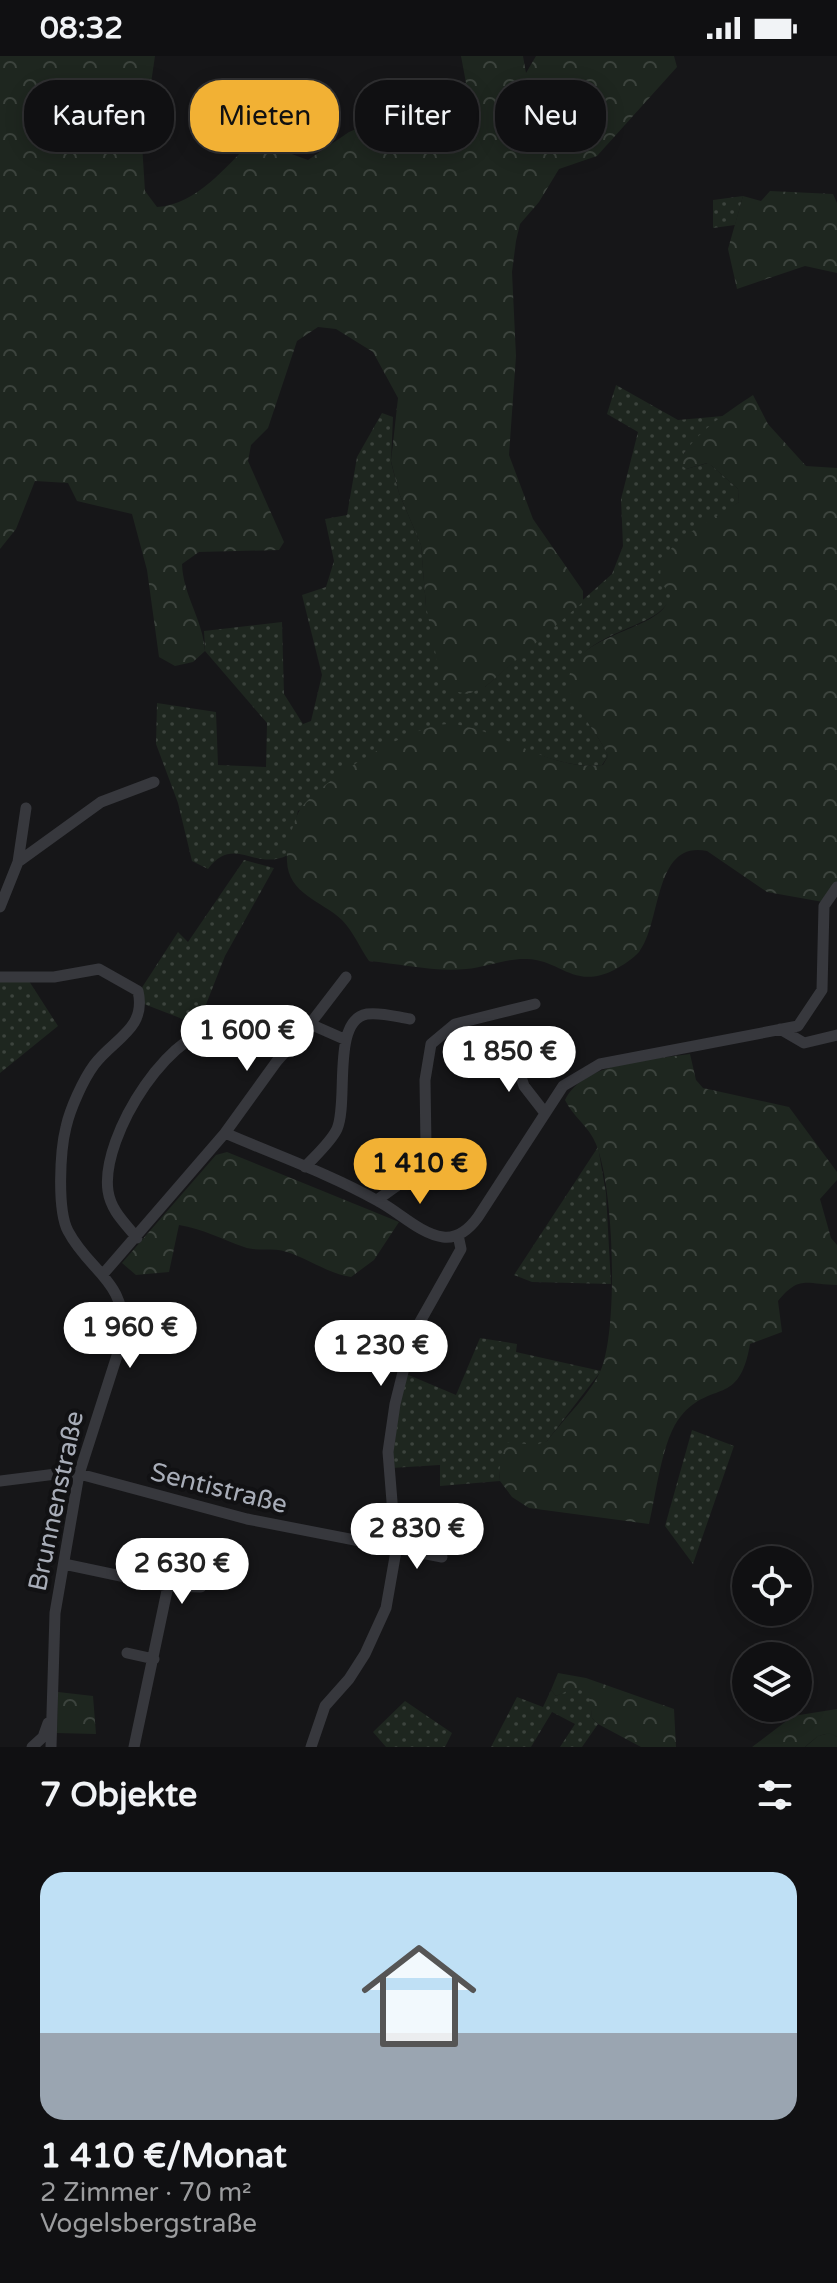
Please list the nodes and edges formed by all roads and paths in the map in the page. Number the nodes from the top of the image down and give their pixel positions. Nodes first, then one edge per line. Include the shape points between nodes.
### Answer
1 (154, 782) dead end
2 (26, 808) dead end
3 (18, 862) junction
4 (837, 887) edge
5 (0, 907) edge
6 (0, 977) edge
7 (346, 977) dead end
8 (535, 1004) dead end
9 (240, 1014) dead end
10 (410, 1019) dead end
11 (310, 1024) junction
12 (780, 1029) junction
13 (837, 1035) edge
14 (344, 1039) junction
15 (513, 1053) dead end
16 (545, 1113) junction
17 (225, 1133) junction
18 (305, 1167) junction
19 (377, 1200) junction
20 (458, 1235) junction
21 (137, 1238) junction
22 (104, 1273) junction
23 (79, 1474) junction
24 (0, 1481) edge
25 (396, 1551) junction
26 (442, 1557) dead end
27 (64, 1564) junction
28 (168, 1586) junction
29 (201, 1587) dead end
30 (127, 1653) dead end
31 (154, 1659) junction
32 (51, 1715) junction
33 (32, 1747) edge
34 (51, 1747) edge
35 (134, 1747) edge
36 (311, 1747) edge

1 - 3 street via 101,802
2 - 3 street
3 - 5 street
4 - 12 street via 824,906 822,990 798,1026
6 - 22 street, Brunnenstraße via 54,977 99,969 138,991 142,1006 132,1029 94,1065 66,1126 65,1223
7 - 11 street
8 - 19 street via 455,1024 431,1044 425,1080 426,1146 416,1172
9 - 21 street via 232,1026 221,1024 183,1044 135,1097 108,1166 108,1191 115,1212
10 - 14 street via 365,1014 354,1019
11 - 14 street
11 - 17 street
12 - 13 street via 804,1043
12 - 16 street via 600,1064 563,1086
14 - 18 street via 337,1130
15 - 16 street via 524,1086
16 - 20 street via 478,1217
17 - 18 street
17 - 21 street
18 - 19 street
19 - 20 street via 424,1229 443,1237
20 - 25 street via 461,1249 412,1336 395,1404 388,1452
21 - 22 street
22 - 23 street, Brunnenstraße via 119,1295 123,1337
23 - 24 street, Sentistraße via 63,1471
23 - 25 street, Sentistraße via 180,1503
23 - 27 street, Brunnenstraße
25 - 26 street, Sentistraße
25 - 36 street via 394,1577 376,1631 349,1679 325,1706
27 - 28 street
27 - 32 street, Brunnenstraße via 55,1613
28 - 29 street
28 - 31 street
30 - 31 street
31 - 35 street
32 - 33 street via 43,1737
32 - 34 street, Brunnenstraße

